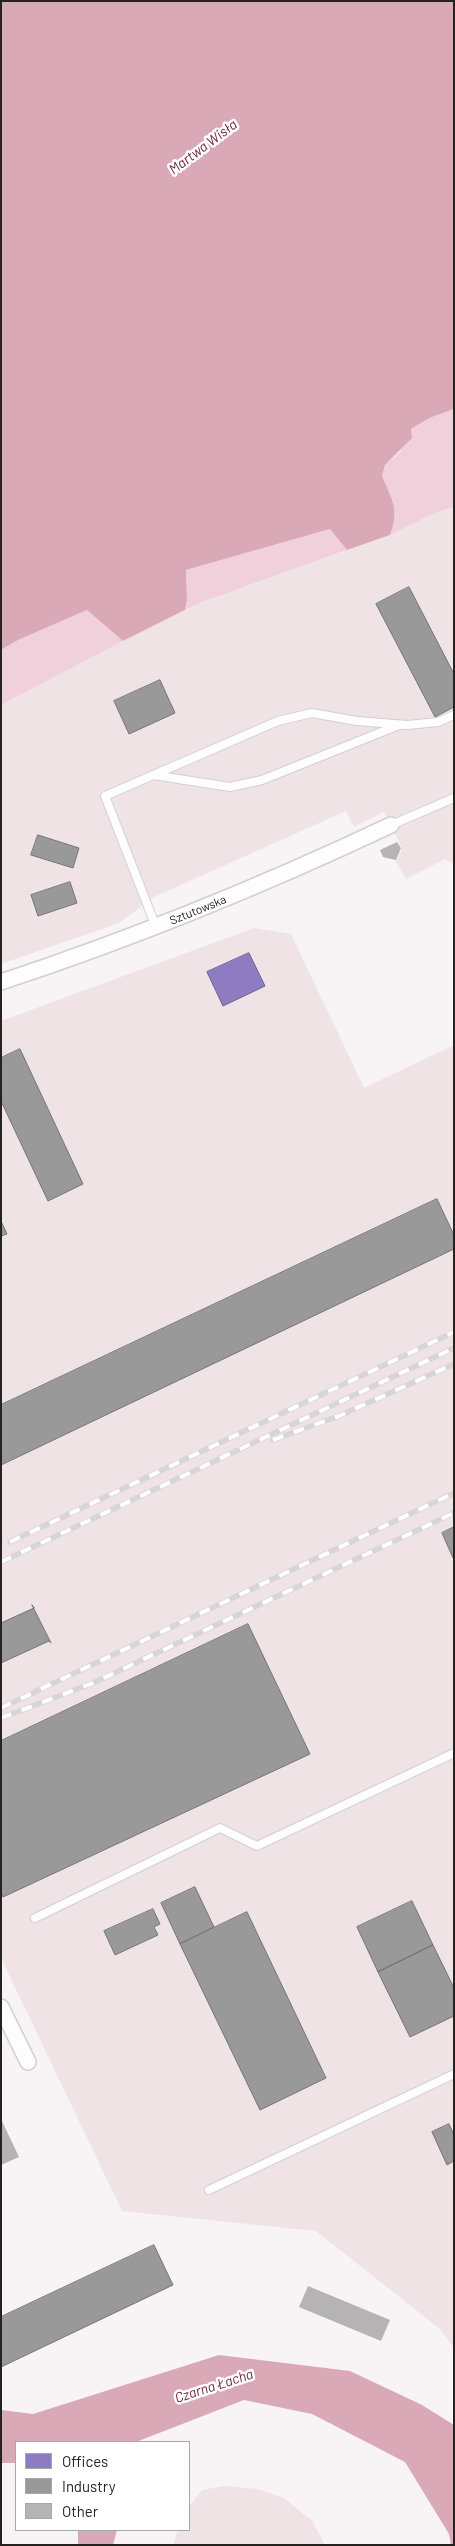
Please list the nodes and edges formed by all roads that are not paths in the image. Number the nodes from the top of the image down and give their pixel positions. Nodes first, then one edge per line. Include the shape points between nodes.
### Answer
1 (454, 715) edge
2 (401, 724) junction
3 (153, 775) junction
4 (454, 798) edge
5 (391, 825) joint
6 (156, 927) junction
7 (1, 982) edge
8 (454, 1752) edge
9 (35, 1918) dead end
10 (1, 2007) edge
11 (28, 2062) dead end
12 (454, 2074) edge
13 (209, 2190) dead end

1 - 2 lane via 438,722
2 - 3 lane via 262,780 238,785
2 - 3 lane via 312,713 278,721
3 - 6 lane via 105,796
4 - 5 lane
5 - 6 street, Sztutowska via 274,880
6 - 7 street, Sztutowska
8 - 9 lane via 257,1846 220,1828
10 - 11 street
12 - 13 lane

